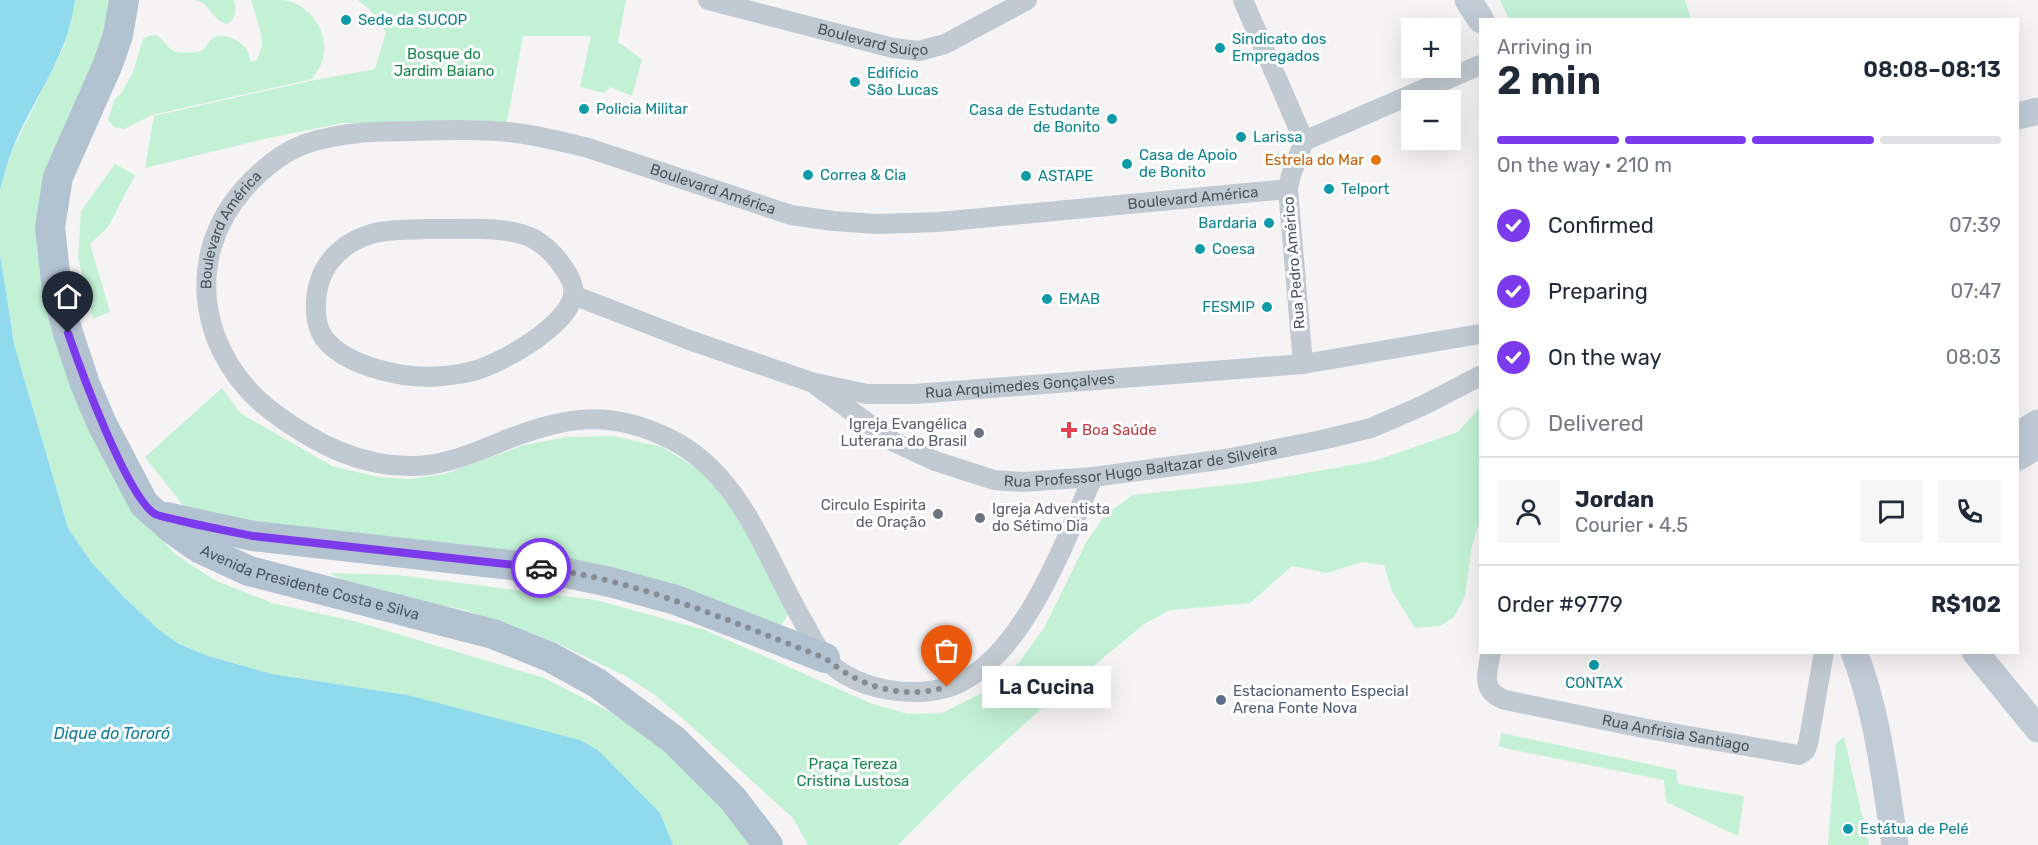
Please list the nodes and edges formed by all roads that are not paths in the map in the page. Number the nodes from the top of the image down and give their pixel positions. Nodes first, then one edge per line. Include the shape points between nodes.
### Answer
1 (124, 0) edge
2 (708, 0) edge
3 (1028, 0) edge
4 (1243, 0) edge
5 (1468, 0) edge
6 (1480, 0) edge
7 (1481, 18) edge
8 (1482, 18) edge
9 (1479, 65) edge
10 (2038, 111) edge
11 (2019, 116) edge
12 (1305, 141) junction
13 (1287, 189) junction
14 (573, 295) junction
15 (1479, 334) edge
16 (1303, 364) junction
17 (1479, 377) edge
18 (811, 382) junction
19 (2038, 423) edge
20 (2019, 434) edge
21 (2038, 445) edge
22 (2019, 456) edge
23 (1093, 477) junction
24 (155, 514) junction
25 (1491, 654) edge
26 (1824, 654) edge
27 (1855, 654) edge
28 (1977, 654) edge
29 (825, 658) junction
30 (2038, 729) edge
31 (768, 845) edge
32 (1895, 845) edge

1 - 24 main road, Avenida Presidente Costa e Silva via 108,64 58,177 50,227 57,291 85,384 125,471 144,504
2 - 3 street, Boulevard Suiço via 893,48 919,51 945,44
4 - 12 street
5 - 7 main road
6 - 8 street
9 - 12 street
10 - 11 main road
12 - 13 street, Rua Pedro Américo
13 - 16 street, Rua Pedro Américo
13 - 29 street, Boulevard América via 939,222 877,224 791,215 585,147 529,135 474,130 378,131 337,135 300,146 263,168 231,204 213,240 205,284 210,321 220,352 242,384 270,410 334,450 390,466 447,461 535,428 575,419 605,418 670,438 722,477
14 - 14 street via 558,321 503,359 474,371 440,376 371,369 338,351 324,337 316,318 315,294 321,273 335,256 372,234 415,230 492,230 532,239 551,251 561,264 570,277
14 - 18 street, Rua Arquimedes Gonçalves
15 - 16 street, Rua Arquimedes Gonçalves
16 - 18 street, Rua Arquimedes Gonçalves via 915,394 867,394
17 - 23 street, Rua Professor Hugo Baltazar de Silveira via 1371,428 1226,459
18 - 23 street, Rua Professor Hugo Baltazar de Silveira via 894,442 968,473 1023,482
19 - 20 main road
21 - 22 main road
23 - 29 street, Boulevard América via 1034,601 1009,643 986,666 960,683 933,691 900,692 861,682
24 - 29 main road via 253,536 546,569 610,582 676,600
24 - 31 main road, Avenida Presidente Costa e Silva via 199,548 249,571 493,634 550,657 597,683 674,740 733,799
25 - 26 street, Rua Anfrisia Santiago via 1489,690 1504,700 1799,755 1808,744
27 - 32 main road via 1867,694
28 - 30 main road

